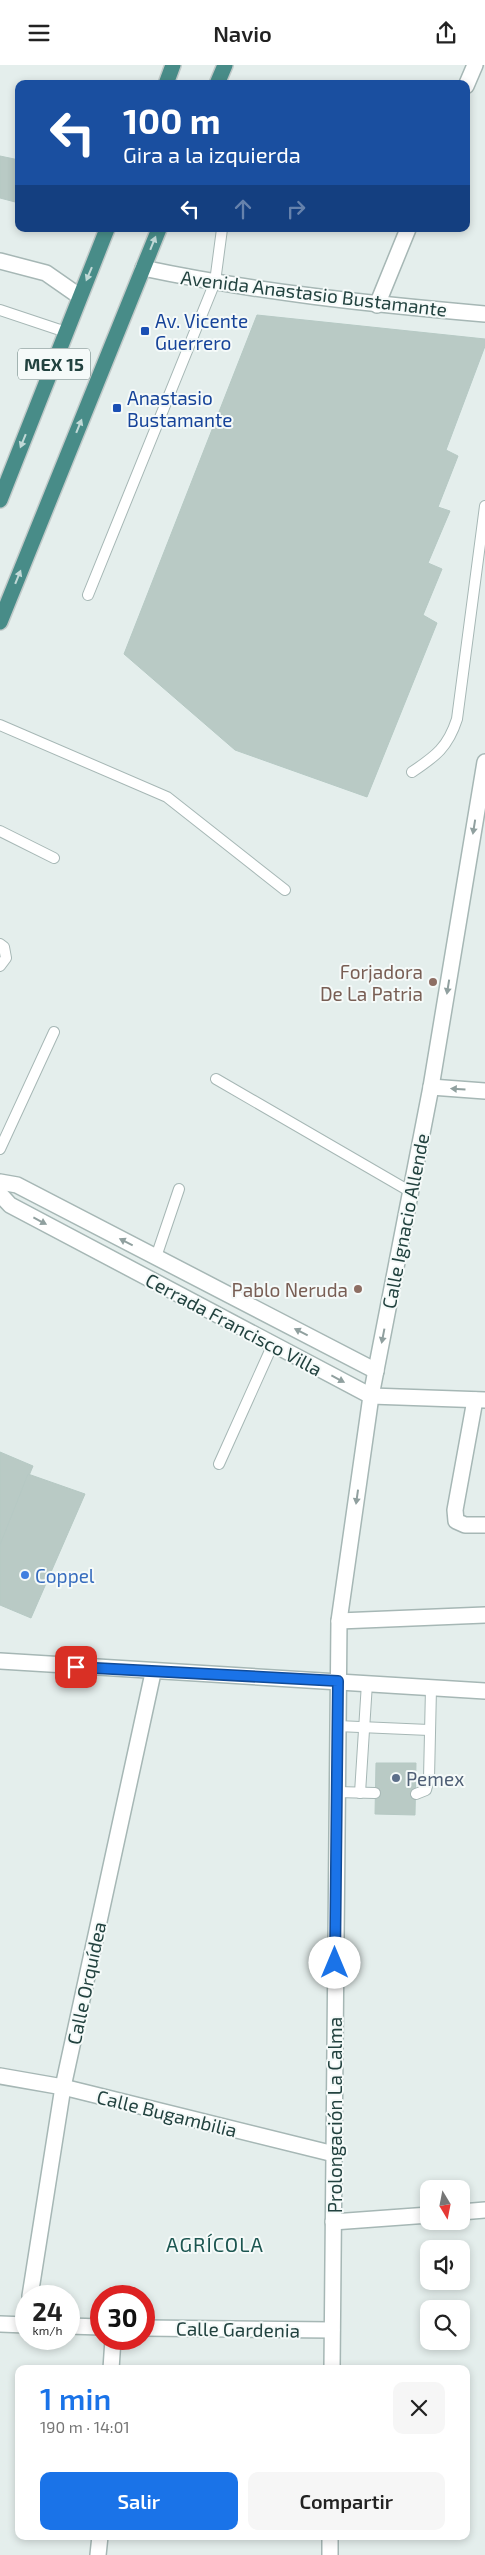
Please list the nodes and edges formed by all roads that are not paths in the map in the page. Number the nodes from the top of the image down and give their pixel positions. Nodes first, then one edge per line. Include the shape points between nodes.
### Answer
1 (173, 65) edge
2 (225, 65) edge
3 (475, 65) edge
4 (167, 80) edge
5 (219, 80) edge
6 (469, 80) edge
7 (106, 232) edge
8 (158, 232) edge
9 (222, 232) edge
10 (407, 232) edge
11 (0, 261) edge
12 (143, 268) junction
13 (215, 283) junction
14 (79, 296) junction
15 (377, 305) junction
16 (0, 310) edge
17 (485, 314) edge
18 (66, 332) junction
19 (0, 500) edge
20 (485, 506) edge
21 (88, 595) dead end
22 (0, 622) edge
23 (0, 725) edge
24 (485, 762) edge
25 (412, 772) dead end
26 (0, 831) edge
27 (54, 858) dead end
28 (284, 890) dead end
29 (0, 944) edge
30 (0, 966) edge
31 (54, 1032) dead end
32 (216, 1079) dead end
33 (431, 1087) junction
34 (485, 1091) edge
35 (0, 1149) edge
36 (0, 1182) edge
37 (179, 1189) dead end
38 (411, 1192) junction
39 (0, 1194) edge
40 (156, 1257) junction
41 (273, 1344) junction
42 (376, 1371) junction
43 (371, 1397) junction
44 (480, 1400) edge
45 (219, 1464) dead end
46 (485, 1525) edge
47 (485, 1615) edge
48 (339, 1621) junction
49 (0, 1661) edge
50 (153, 1673) junction
51 (338, 1681) junction
52 (367, 1683) junction
53 (430, 1688) junction
54 (485, 1691) edge
55 (337, 1726) junction
56 (364, 1727) junction
57 (429, 1729) junction
58 (336, 1792) junction
59 (360, 1793) junction
60 (375, 1793) dead end
61 (416, 1794) dead end
62 (0, 2076) edge
63 (63, 2087) junction
64 (334, 2154) junction
65 (485, 2210) edge
66 (470, 2211) edge
67 (420, 2216) edge
68 (333, 2223) junction
69 (32, 2285) edge
70 (15, 2323) edge
71 (0, 2324) edge
72 (155, 2328) edge
73 (332, 2330) junction
74 (112, 2350) edge
75 (111, 2365) edge
76 (332, 2365) edge
77 (100, 2540) edge
78 (330, 2540) edge
79 (98, 2555) edge
80 (330, 2555) edge

1 - 4 highway
2 - 5 highway
3 - 6 street
7 -> 14 highway, MEX 15
12 -> 8 highway, MEX 15
9 - 13 lane
10 - 15 street
11 - 14 street via 46,273
12 - 13 street, Avenida Anastasio Bustamante
22 -> 12 highway, MEX 15
13 - 15 street, Avenida Anastasio Bustamante
13 - 21 lane
14 - 18 highway, MEX 15
15 - 17 street, Avenida Anastasio Bustamante
16 - 18 lane
18 -> 19 highway, MEX 15
20 - 25 lane via 457,719 450,739 434,758
23 - 28 lane via 167,797
24 -> 33 street, Calle Ignacio Allende
26 - 27 lane
29 - 30 lane via 6,958
31 - 35 lane
32 - 38 lane
34 -> 33 street
33 - 38 street, Calle Ignacio Allende
40 -> 36 street, Cerrada Francisco Villa via 17,1185
37 - 40 lane
38 -> 42 street, Calle Ignacio Allende
39 -> 41 street, Cerrada Francisco Villa via 10,1205
42 -> 40 street, Cerrada Francisco Villa
41 -> 43 street, Cerrada Francisco Villa
41 - 45 lane
42 - 43 street, Calle Ignacio Allende
43 - 44 street, Cerrada Francisco Villa
43 -> 48 street, Calle Ignacio Allende
44 - 46 street via 455,1510 456,1521 465,1525
47 - 48 street
48 - 51 street, Calle Ignacio Allende
49 - 50 street
50 - 51 street
50 - 63 street, Calle Orquídea
51 - 52 street
51 - 55 street, Prolongación La Calma
52 - 53 street
52 - 56 lane
53 - 54 street
53 - 57 lane
55 - 56 lane
55 - 58 street, Prolongación La Calma
56 - 57 lane
56 - 59 lane
57 - 61 lane via 426,1790
58 - 59 lane
58 - 64 street, Prolongación La Calma
59 - 60 lane
62 - 63 street, Calle Bugambilia
63 - 64 street, Calle Bugambilia
63 - 69 street, Calle Orquídea
64 - 68 street, Prolongación La Calma
65 - 66 street
67 - 68 street
68 - 73 street, Prolongación La Calma
70 - 71 street
72 - 73 street, Calle Gardenia
73 - 76 street, Prolongación La Calma
74 - 75 street
77 - 79 street
78 - 80 street

